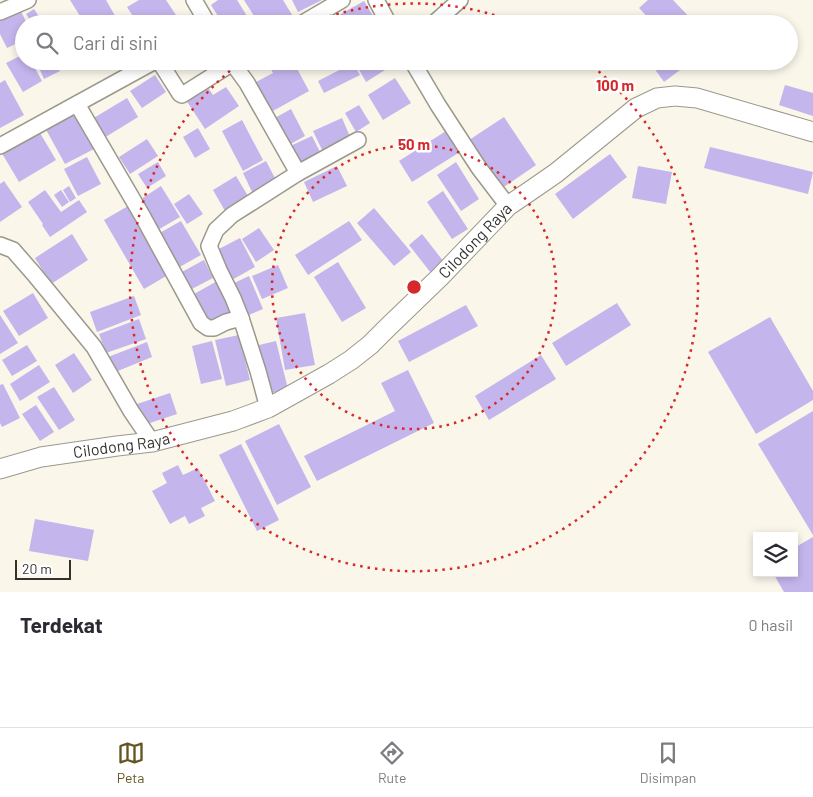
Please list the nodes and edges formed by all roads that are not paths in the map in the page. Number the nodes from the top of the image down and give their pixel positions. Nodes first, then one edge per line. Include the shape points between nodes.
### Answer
1 (28, 0) edge
2 (194, 0) edge
3 (342, 0) edge
4 (376, 0) edge
5 (460, 0) edge
6 (0, 12) edge
7 (203, 15) edge
8 (316, 15) edge
9 (384, 15) edge
10 (444, 15) edge
11 (139, 70) edge
12 (165, 70) edge
13 (221, 70) edge
14 (238, 70) edge
15 (417, 70) edge
16 (77, 104) junction
17 (813, 132) edge
18 (358, 140) dead end
19 (0, 146) edge
20 (298, 173) junction
21 (508, 206) junction
22 (0, 245) edge
23 (241, 318) junction
24 (268, 408) junction
25 (152, 442) junction
26 (0, 469) edge

1 - 6 street
2 - 7 street
3 - 8 street
4 - 9 street
5 - 10 street
11 - 16 street
12 - 13 street via 182,95
14 - 20 street
15 - 21 street via 479,168
16 - 19 street
16 - 23 street via 144,217 201,323 214,328
17 - 21 street, Cilodong Raya via 698,98 657,98 636,108 556,173
18 - 20 street
20 - 23 street via 232,215 216,230 209,246
21 - 24 street, Cilodong Raya via 370,345 329,374
22 - 25 street via 13,250 94,347
23 - 24 street
24 - 25 street, Cilodong Raya via 233,421
25 - 26 street, Cilodong Raya via 41,457

